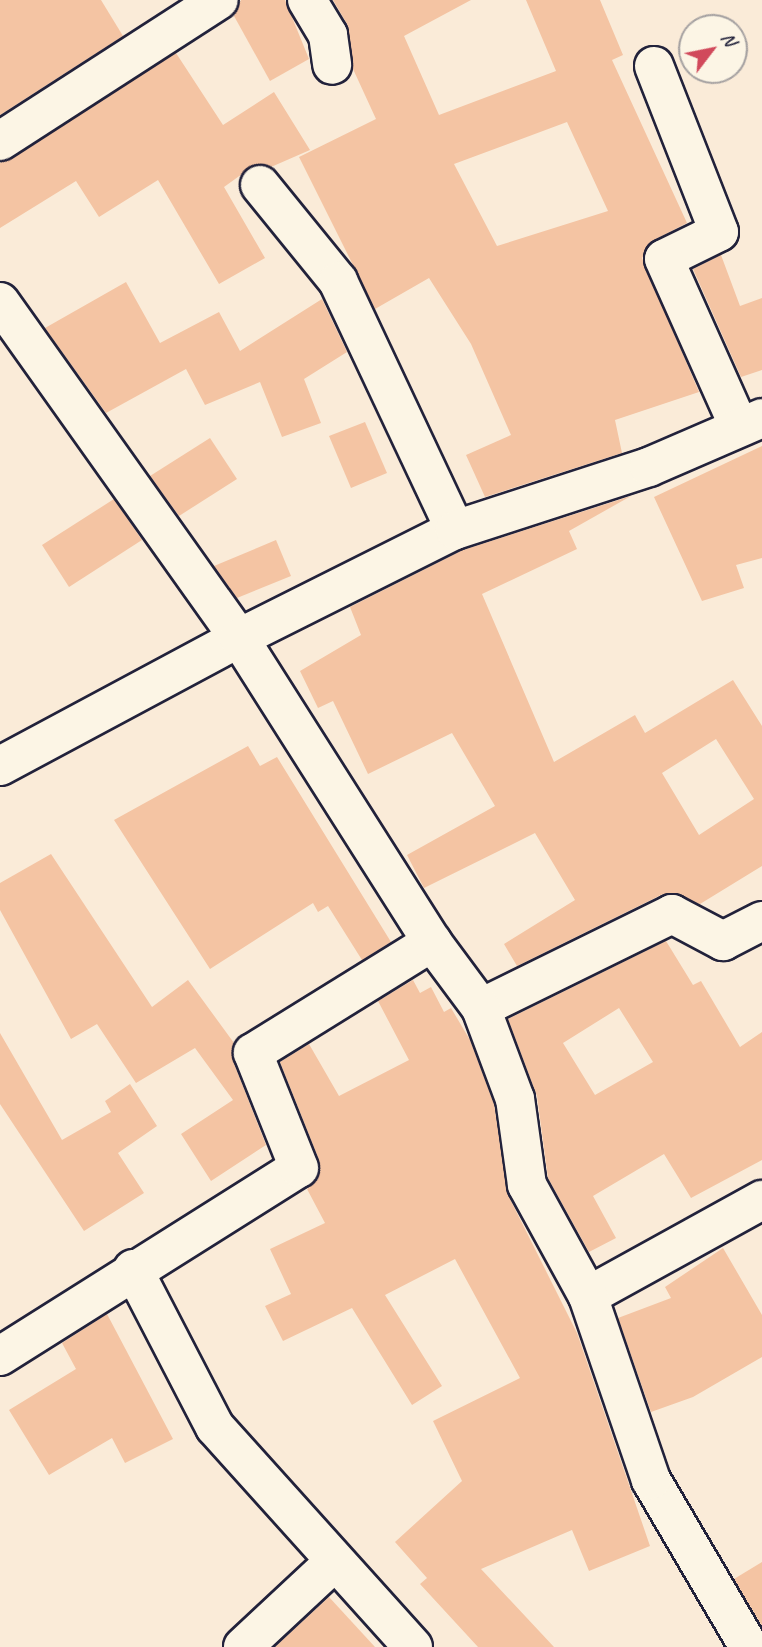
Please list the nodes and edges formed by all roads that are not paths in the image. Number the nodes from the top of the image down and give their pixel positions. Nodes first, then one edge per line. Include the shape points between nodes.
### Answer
1 (219, 0) edge
2 (307, 0) edge
3 (332, 65) dead end
4 (654, 66) dead end
5 (0, 141) edge
6 (260, 185) dead end
7 (0, 302) edge
8 (750, 423) edge
9 (455, 530) junction
10 (239, 638) junction
11 (0, 766) edge
12 (762, 921) edge
13 (432, 942) junction
14 (481, 1008) junction
15 (762, 1200) edge
16 (133, 1269) junction
17 (588, 1296) junction
18 (0, 1356) edge
19 (334, 1562) junction
20 (243, 1647) edge
21 (413, 1647) edge
22 (748, 1647) edge

1 - 5 street
2 - 3 street via 328,35
4 - 8 street via 719,232 664,259
6 - 9 street via 338,281
7 - 10 street
8 - 9 street via 649,467
9 - 10 street
10 - 11 street
10 - 13 street
12 - 14 street via 723,941 672,914
13 - 14 street
13 - 16 street via 253,1053 299,1168
14 - 17 street via 515,1099 527,1185
15 - 17 street
16 - 18 street
16 - 19 street via 215,1427
17 - 22 street via 651,1479
19 - 20 street
19 - 21 street

